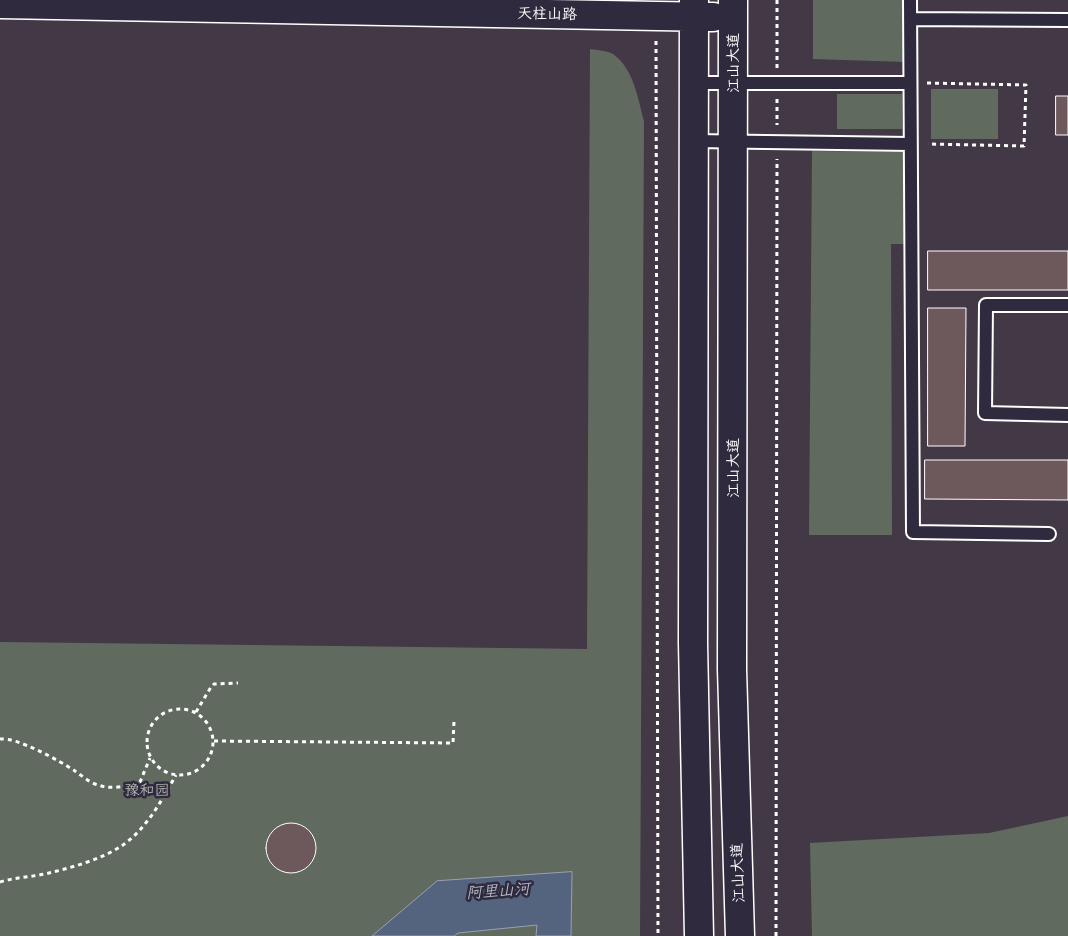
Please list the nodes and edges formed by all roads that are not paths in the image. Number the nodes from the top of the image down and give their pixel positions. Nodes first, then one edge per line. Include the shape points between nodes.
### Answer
1 (910, 0) edge
2 (0, 4) edge
3 (694, 8) edge
4 (733, 9) edge
5 (910, 19) junction
6 (1068, 20) edge
7 (694, 83) junction
8 (733, 83) junction
9 (910, 83) junction
10 (694, 142) junction
11 (733, 142) junction
12 (910, 144) junction
13 (1068, 305) edge
14 (1068, 415) edge
15 (1049, 534) dead end
16 (699, 936) edge
17 (740, 936) edge

1 - 5 lane
2 - 3 main road, 天柱山路 via 656,16
3 - 4 main road, 天柱山路
3 - 7 main road
4 - 8 main road, 江山大道
5 - 6 lane
5 - 9 lane
7 - 8 lane
7 - 10 main road
8 - 9 lane
8 - 11 main road, 江山大道
9 - 12 lane
10 - 11 lane
10 - 16 main road via 693,643
11 - 12 lane
11 - 17 main road, 江山大道 via 732,669
12 - 15 lane via 913,532
13 - 14 lane via 986,305 985,413

